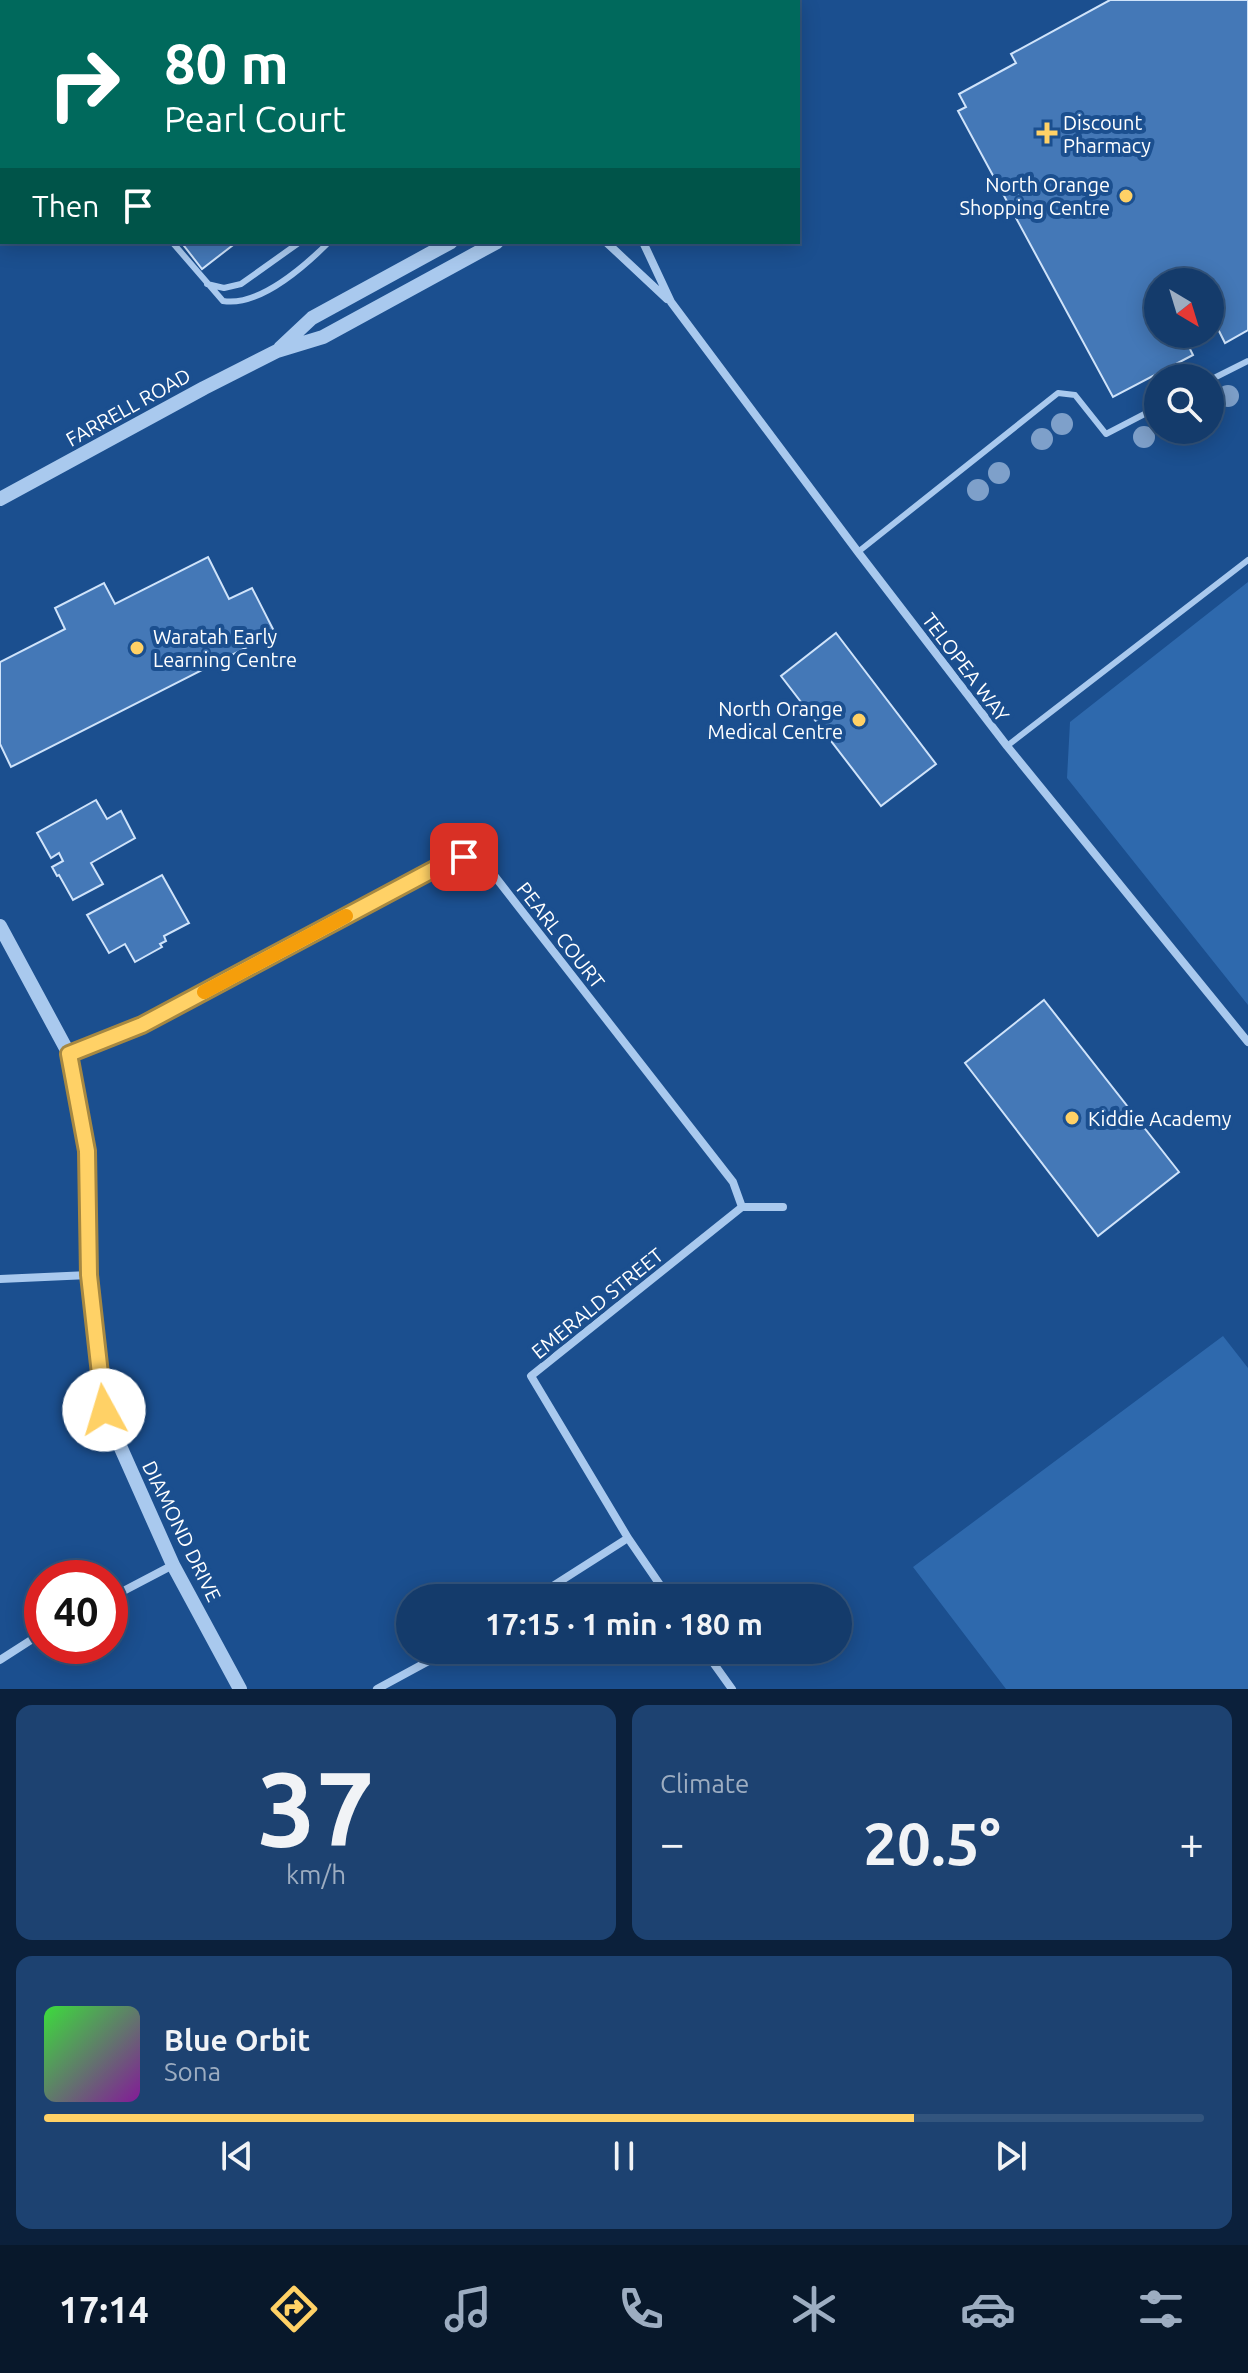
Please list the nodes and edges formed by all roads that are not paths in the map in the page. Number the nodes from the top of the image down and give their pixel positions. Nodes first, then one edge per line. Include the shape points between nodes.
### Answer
1 (174, 244) edge
2 (297, 244) edge
3 (327, 244) edge
4 (447, 244) edge
5 (493, 244) edge
6 (608, 244) edge
7 (644, 244) edge
8 (207, 284) junction
9 (671, 302) junction
10 (277, 351) junction
11 (1248, 361) edge
12 (1224, 373) edge
13 (1144, 414) edge
14 (0, 499) edge
15 (858, 552) junction
16 (1248, 560) edge
17 (1007, 746) junction
18 (0, 926) edge
19 (1248, 1042) edge
20 (69, 1054) junction
21 (742, 1207) junction
22 (783, 1207) dead end
23 (89, 1275) junction
24 (0, 1279) edge
25 (628, 1538) junction
26 (173, 1565) junction
27 (556, 1584) edge
28 (659, 1584) edge
29 (128, 1589) edge
30 (24, 1645) edge
31 (0, 1660) edge
32 (423, 1664) edge
33 (714, 1664) edge
34 (240, 1689) edge
35 (377, 1689) edge
36 (732, 1689) edge

1 - 8 lane
2 - 8 lane via 241,284
3 - 8 lane via 286,278 249,299 223,301
4 - 10 street, FARRELL ROAD via 312,318
5 - 10 street, FARRELL ROAD via 323,337
6 - 9 street, TELOPEA WAY
7 - 9 street, TELOPEA WAY
9 - 15 street, TELOPEA WAY
10 - 14 street, FARRELL ROAD
11 - 12 lane
13 - 15 lane via 1106,434 1075,395 1058,393
15 - 17 street, TELOPEA WAY
16 - 17 lane
17 - 19 street, TELOPEA WAY
18 - 20 street, DIAMOND DRIVE
20 - 21 street, PEARL COURT via 142,1025 453,859 474,858 486,865 733,1182
20 - 23 street, DIAMOND DRIVE via 87,1151
21 - 22 street
21 - 25 street, EMERALD STREET via 531,1376
23 - 24 street
23 - 26 street, DIAMOND DRIVE via 104,1410
25 - 27 street
25 - 28 street, EMERALD STREET
26 - 29 street
26 - 34 street, DIAMOND DRIVE
30 - 31 street
32 - 35 street
33 - 36 street

